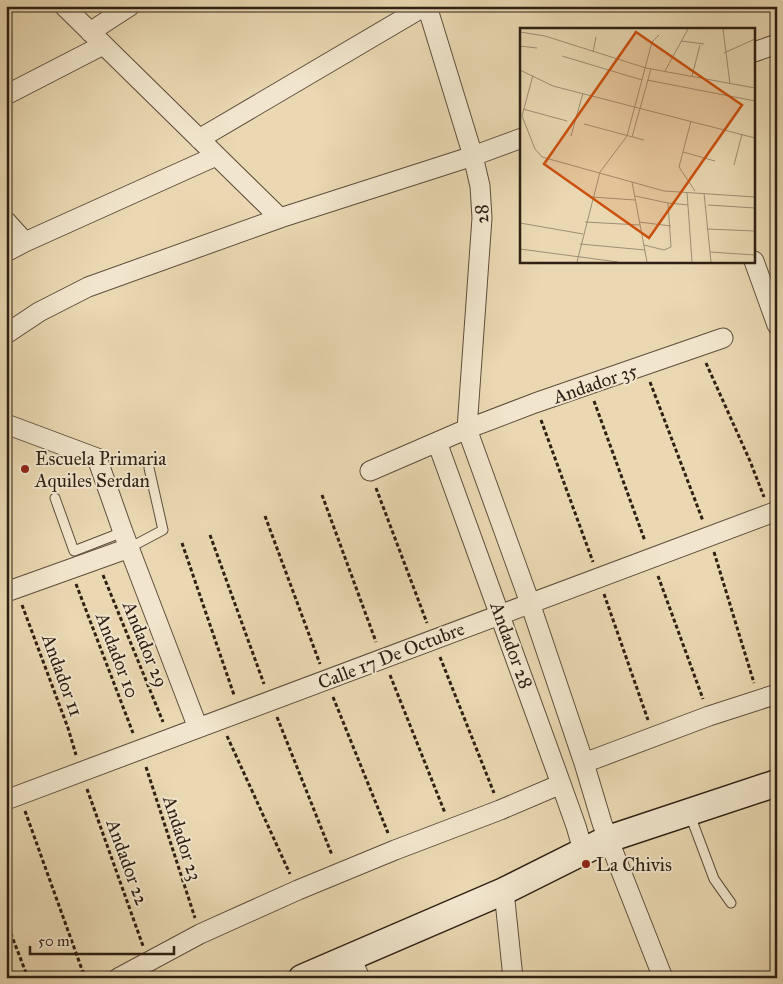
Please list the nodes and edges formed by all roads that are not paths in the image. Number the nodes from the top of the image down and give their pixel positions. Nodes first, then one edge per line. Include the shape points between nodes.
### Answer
1 (64, 6) edge
2 (130, 6) edge
3 (426, 6) edge
4 (96, 38) junction
5 (777, 44) edge
6 (756, 51) edge
7 (6, 95) edge
8 (199, 138) junction
9 (520, 139) edge
10 (216, 156) junction
11 (472, 156) junction
12 (280, 218) junction
13 (6, 220) edge
14 (25, 242) junction
15 (6, 252) edge
16 (754, 262) edge
17 (777, 325) edge
18 (6, 334) edge
19 (723, 338) dead end
20 (6, 424) edge
21 (467, 429) junction
22 (437, 442) junction
23 (148, 468) dead end
24 (370, 471) road end
25 (55, 498) dead end
26 (774, 512) edge
27 (126, 540) junction
28 (11, 590) edge
29 (530, 603) junction
30 (500, 614) junction
31 (768, 697) edge
32 (198, 728) junction
33 (584, 763) junction
34 (777, 783) edge
35 (561, 784) junction
36 (13, 798) edge
37 (689, 812) junction
38 (608, 839) junction
39 (583, 850) junction
40 (504, 891) junction
41 (731, 903) dead end
42 (355, 967) edge
43 (118, 978) edge
44 (302, 978) edge
45 (513, 978) edge
46 (663, 978) edge

1 - 4 street
2 - 4 street
3 - 8 street
3 - 11 street, 28
4 - 7 street
4 - 8 street
5 - 6 street
8 - 10 street
9 - 11 street
10 - 12 street
10 - 14 street
11 - 12 street
11 - 21 street, 28 via 480,186 482,218
12 - 18 street via 88,287 39,312
13 - 14 street
14 - 15 street
16 - 17 street
19 - 21 street, Andador 35
20 - 27 street via 97,458
21 - 22 street, Andador 35
21 - 29 street, Andador 28
22 - 24 street, Andador 35
22 - 30 street, Andador 28
23 - 27 lane via 163,530
25 - 27 lane via 74,551
26 - 29 street, Calle 17 De Octubre
27 - 28 street via 97,560
27 - 32 street
29 - 30 street, Calle 17 De Octubre
29 - 33 street, Andador 28
30 - 32 street, Calle 17 De Octubre
30 - 35 street, Andador 28
31 - 33 street
32 - 36 street, Calle 17 De Octubre
33 - 38 street, Andador 28
34 - 37 main road
35 - 39 street, Andador 28
35 - 43 street via 339,872 200,934
37 - 38 main road
37 - 41 lane via 714,879
38 - 39 main road
38 - 46 street, Andador 28
39 - 40 main road
40 - 42 main road
40 - 45 street
42 - 44 main road

